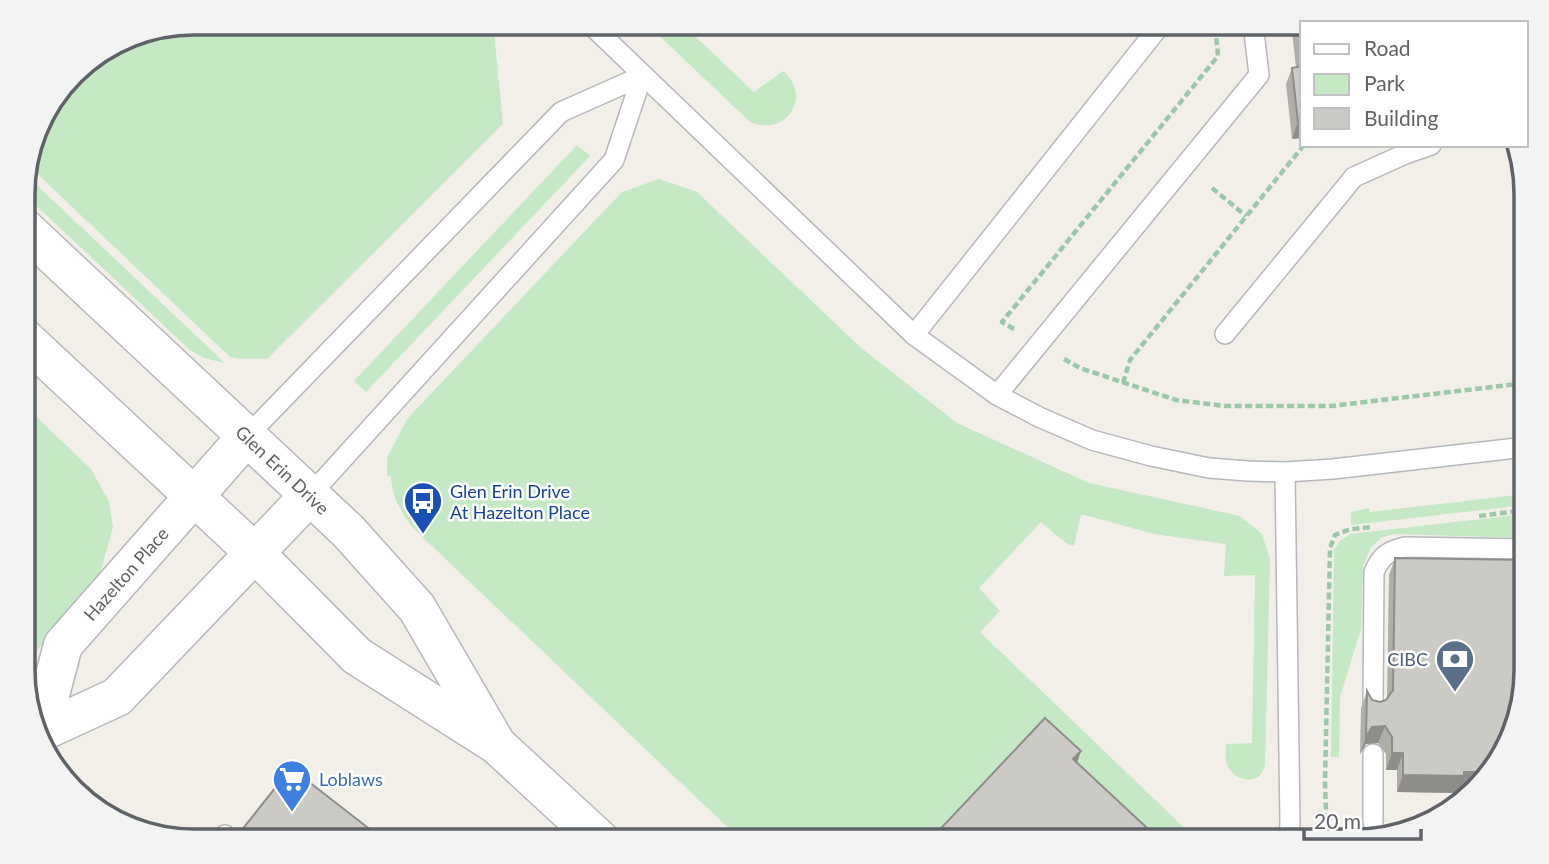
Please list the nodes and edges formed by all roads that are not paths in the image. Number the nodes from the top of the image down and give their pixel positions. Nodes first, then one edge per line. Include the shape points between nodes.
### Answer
1 (601, 35) edge
2 (1152, 35) edge
3 (1254, 35) edge
4 (642, 76) junction
5 (1425, 147) edge
6 (35, 238) edge
7 (1225, 334) dead end
8 (914, 335) junction
9 (35, 348) edge
10 (998, 395) junction
11 (247, 435) junction
12 (1514, 448) edge
13 (1285, 472) junction
14 (194, 495) junction
15 (310, 495) junction
16 (1514, 548) edge
17 (255, 553) junction
18 (1373, 706) edge
19 (43, 720) edge
20 (47, 730) edge
21 (497, 745) junction
22 (1373, 754) edge
23 (1373, 822) dead end
24 (588, 829) edge
25 (1289, 829) edge

1 - 4 lane
2 - 8 lane
3 - 10 lane via 1259,75
4 - 8 lane
4 - 11 lane via 561,112
4 - 15 lane via 614,160
5 - 7 lane via 1354,177
6 - 11 street, Glen Erin Drive
8 - 10 lane
9 - 14 street, Glen Erin Drive
10 - 13 lane via 1092,440 1139,453 1209,468
11 - 14 street, Hazelton Place
11 - 15 street, Glen Erin Drive
12 - 13 lane
13 - 25 lane
14 - 17 street, Glen Erin Drive
14 - 19 street, Hazelton Place via 63,645
15 - 17 street, Hazelton Place
15 - 21 street, Glen Erin Drive via 417,608
16 - 18 lane via 1405,547 1380,557 1374,572
17 - 20 street, Hazelton Place via 117,697
17 - 21 street, Glen Erin Drive via 357,656
21 - 24 street, Glen Erin Drive
22 - 23 lane

